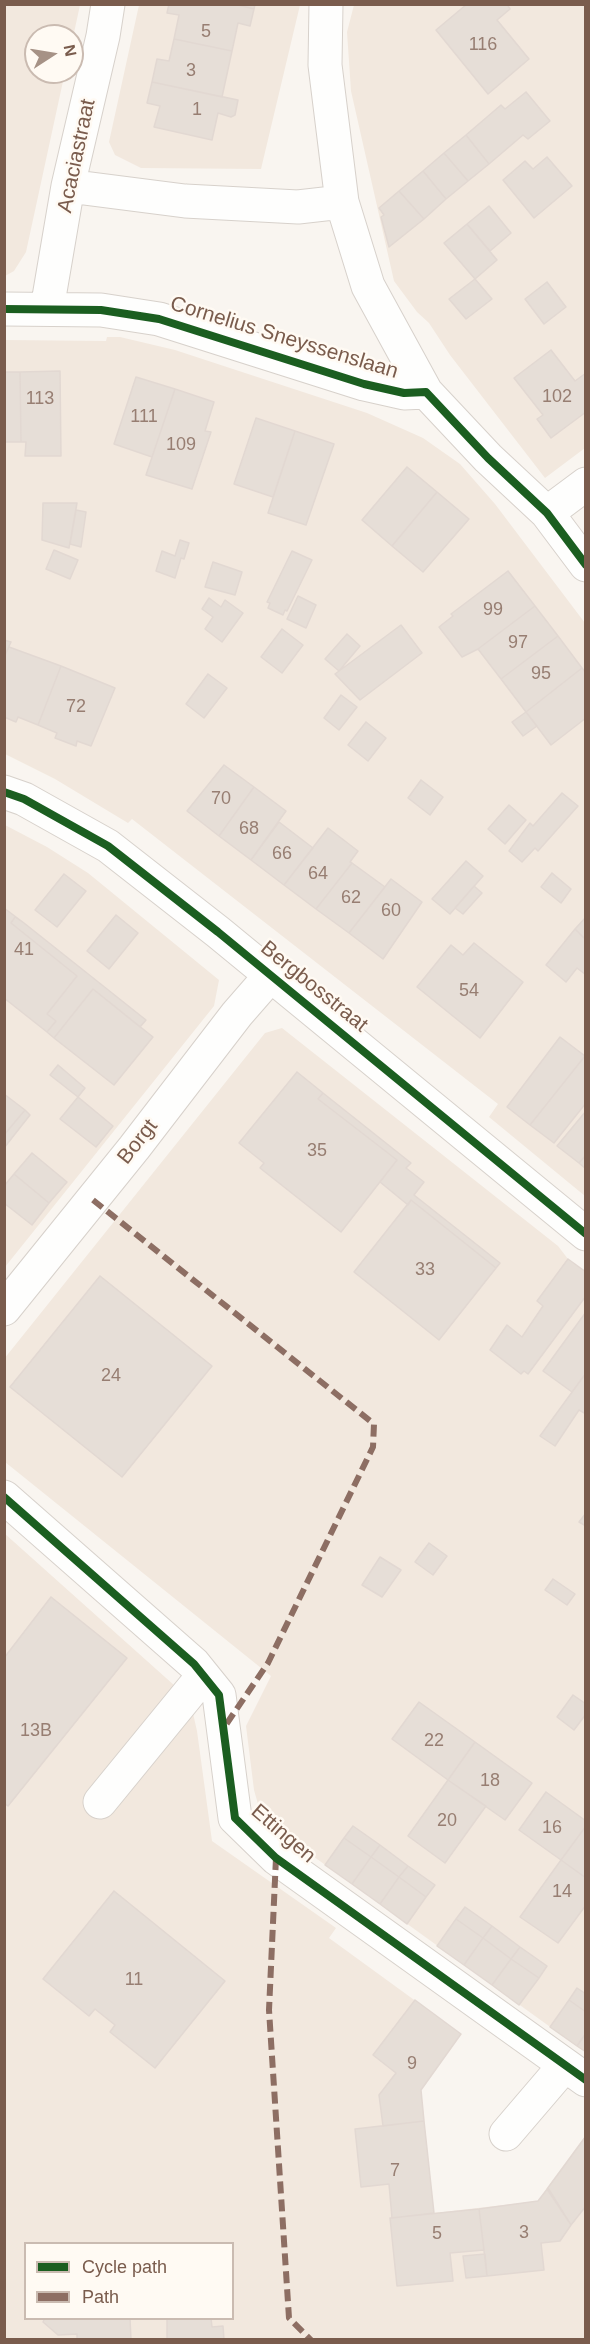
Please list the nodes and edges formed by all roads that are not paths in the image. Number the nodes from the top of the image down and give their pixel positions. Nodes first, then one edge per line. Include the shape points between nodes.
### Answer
1 (108, 4) edge
2 (326, 4) edge
3 (68, 186) junction
4 (342, 202) junction
5 (4, 309) edge
6 (47, 309) junction
7 (426, 392) junction
8 (585, 484) edge
9 (547, 513) junction
10 (585, 565) edge
11 (4, 792) edge
12 (271, 975) junction
13 (585, 1234) edge
14 (4, 1309) edge
15 (4, 1497) edge
16 (203, 1676) junction
17 (100, 1802) dead end
18 (575, 2072) edge
19 (506, 2134) dead end

1 - 3 street, Acaciastraat
2 - 4 street, Cornelius Sneyssenslaan via 326,65
3 - 4 street via 185,201 298,207
3 - 6 street, Acaciastraat
4 - 7 street, Cornelius Sneyssenslaan via 368,286
5 - 6 street, Cornelius Sneyssenslaan
6 - 7 street, Cornelius Sneyssenslaan via 100,310 159,319 364,384 404,393
7 - 9 street, Cornelius Sneyssenslaan
8 - 9 street
9 - 10 street, Cornelius Sneyssenslaan
11 - 12 street, Bergbosstraat via 24,799 108,846
12 - 13 street, Bergbosstraat
12 - 14 street, Borgt
15 - 16 street, Ettingen
16 - 17 street
16 - 18 street, Ettingen via 219,1695 235,1818 276,1858
18 - 19 street

